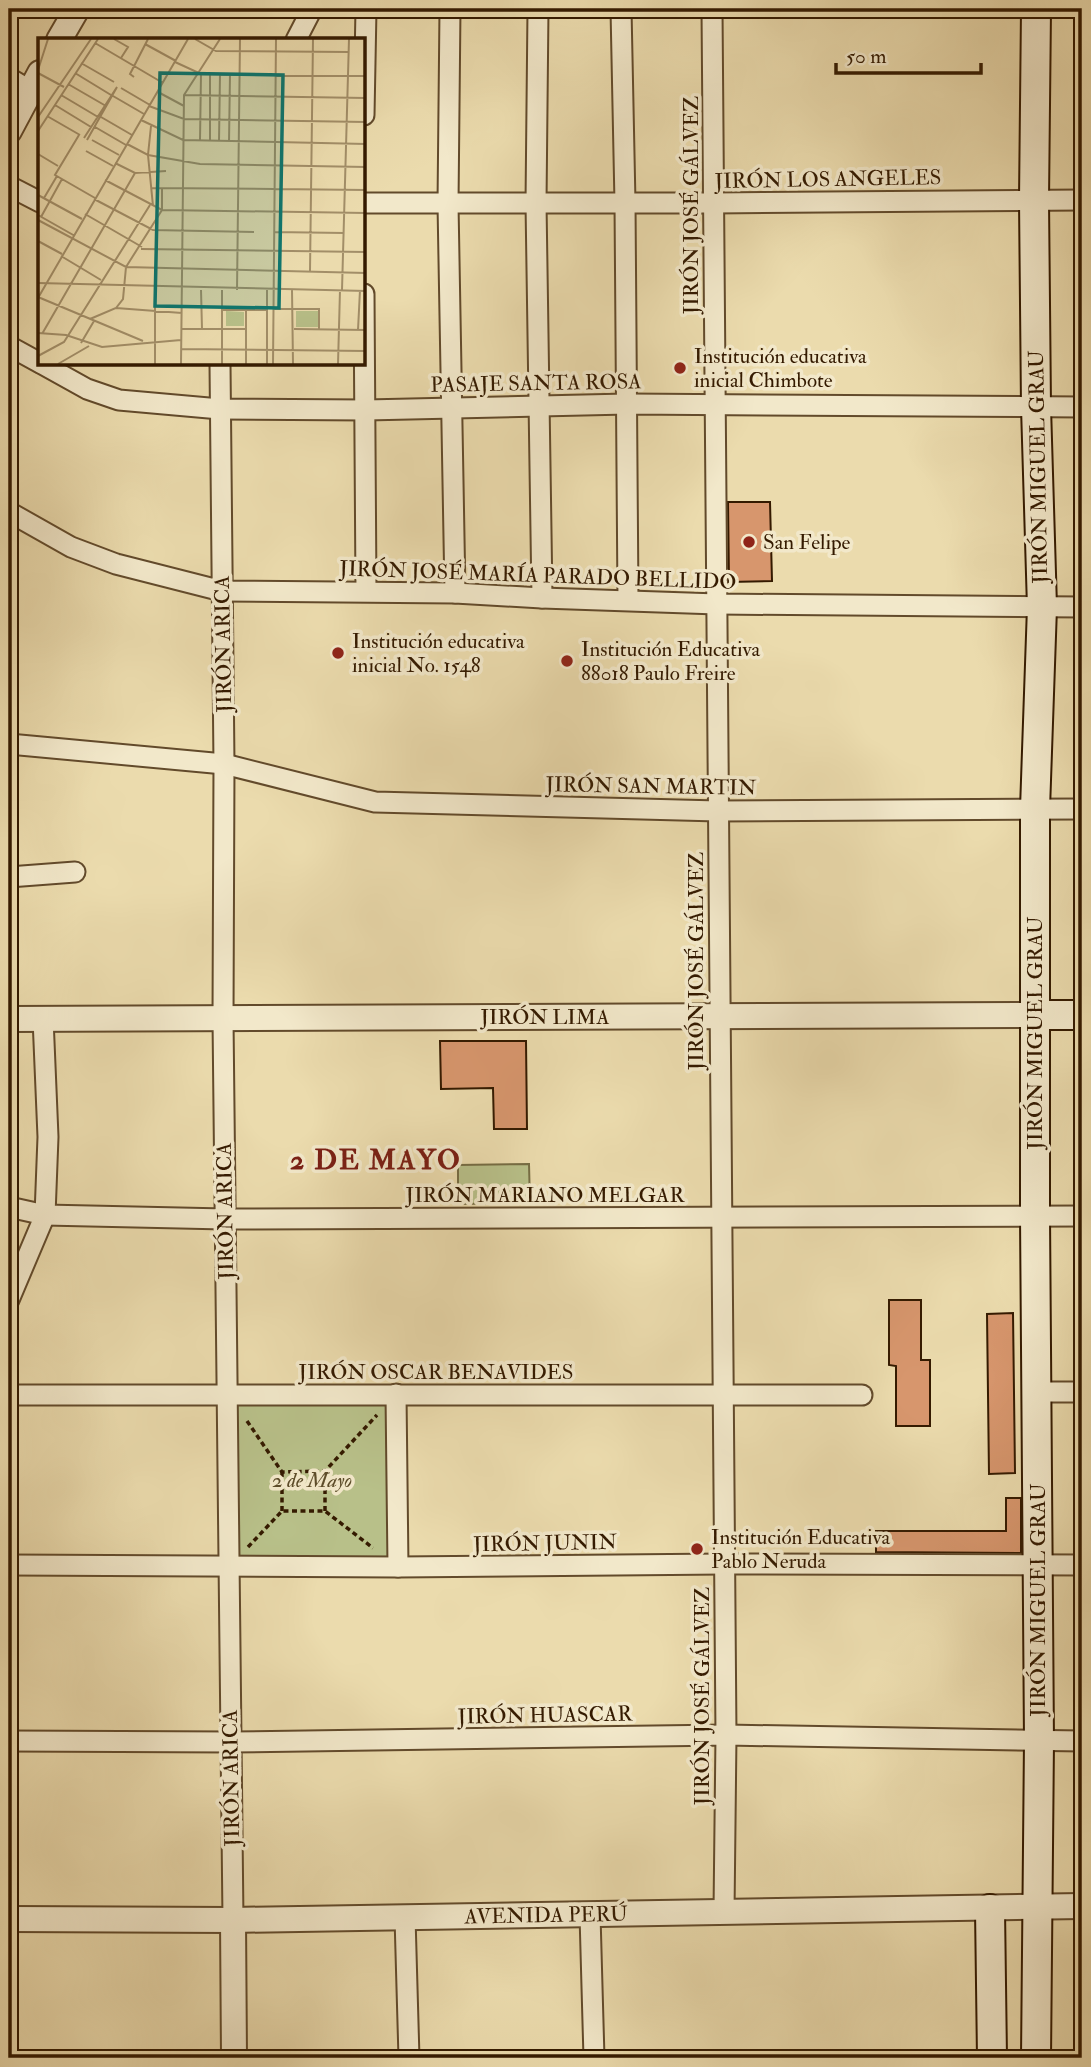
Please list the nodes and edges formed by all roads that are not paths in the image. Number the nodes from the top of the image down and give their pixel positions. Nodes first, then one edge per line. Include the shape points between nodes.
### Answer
1 (77, 9) edge
2 (312, 9) edge
3 (366, 9) edge
4 (450, 9) edge
5 (538, 9) edge
6 (621, 9) edge
7 (712, 9) edge
8 (1036, 9) edge
9 (60, 38) edge
10 (297, 38) edge
11 (365, 38) edge
12 (9, 78) edge
13 (35, 82) edge
14 (9, 131) edge
15 (9, 186) edge
16 (1034, 200) junction
17 (1082, 200) edge
18 (38, 201) edge
19 (366, 203) edge
20 (536, 203) junction
21 (625, 203) junction
22 (714, 203) junction
23 (448, 204) junction
24 (9, 346) edge
25 (38, 362) edge
26 (45, 366) edge
27 (220, 366) edge
28 (365, 366) edge
29 (627, 404) junction
30 (715, 405) junction
31 (451, 407) junction
32 (539, 407) junction
33 (1036, 407) junction
34 (1082, 407) edge
35 (220, 409) junction
36 (366, 410) junction
37 (9, 512) edge
38 (222, 591) junction
39 (366, 591) junction
40 (456, 593) junction
41 (542, 598) junction
42 (628, 600) junction
43 (716, 604) junction
44 (1042, 607) junction
45 (1082, 607) edge
46 (9, 744) edge
47 (224, 764) junction
48 (1035, 808) junction
49 (1082, 809) edge
50 (718, 811) junction
51 (75, 872) dead end
52 (9, 877) edge
53 (1035, 1015) junction
54 (1082, 1015) edge
55 (720, 1016) junction
56 (43, 1018) junction
57 (9, 1019) edge
58 (223, 1019) junction
59 (9, 1207) edge
60 (45, 1215) junction
61 (1035, 1216) junction
62 (1082, 1216) edge
63 (721, 1217) junction
64 (225, 1219) junction
65 (9, 1300) edge
66 (1036, 1392) junction
67 (1082, 1392) edge
68 (227, 1394) junction
69 (396, 1394) junction
70 (9, 1395) edge
71 (723, 1395) junction
72 (862, 1395) dead end
73 (9, 1564) edge
74 (724, 1564) junction
75 (1038, 1565) junction
76 (1082, 1565) edge
77 (229, 1567) junction
78 (398, 1567) junction
79 (726, 1735) junction
80 (9, 1741) edge
81 (1039, 1741) junction
82 (1082, 1741) edge
83 (231, 1742) junction
84 (1082, 1906) edge
85 (1037, 1907) junction
86 (990, 1909) junction
87 (724, 1912) junction
88 (590, 1915) junction
89 (405, 1917) junction
90 (9, 1919) edge
91 (233, 1920) junction
92 (234, 2058) edge
93 (409, 2058) edge
94 (594, 2058) edge
95 (992, 2058) edge
96 (1036, 2058) edge

1 - 9 street
2 - 10 street
3 - 11 street
4 - 23 street
5 - 20 street
6 - 21 street
7 - 22 street, JIRÓN JOSÉ GÁLVEZ
8 - 16 main road, JIRÓN MIGUEL GRAU
12 - 13 street
13 - 14 street
15 - 18 street
16 - 17 street, JIRÓN LOS ANGELES
16 - 22 street, JIRÓN LOS ANGELES
16 - 33 main road, JIRÓN MIGUEL GRAU
19 - 23 street, JIRÓN LOS ANGELES
20 - 21 street, JIRÓN LOS ANGELES
20 - 23 street, JIRÓN LOS ANGELES
20 - 32 street
21 - 22 street, JIRÓN LOS ANGELES
21 - 29 street
22 - 30 street, JIRÓN JOSÉ GÁLVEZ
23 - 31 street
24 - 25 street, PASAJE SANTA ROSA
26 - 35 street, PASAJE SANTA ROSA via 119,400
27 - 35 street, JIRÓN ARICA
28 - 36 street
29 - 30 street, PASAJE SANTA ROSA
29 - 32 street, PASAJE SANTA ROSA
29 - 42 street
30 - 33 street, PASAJE SANTA ROSA
30 - 43 street, JIRÓN JOSÉ GÁLVEZ
31 - 32 street, PASAJE SANTA ROSA
31 - 36 street, PASAJE SANTA ROSA
31 - 40 street
32 - 41 street
33 - 34 street, PASAJE SANTA ROSA
33 - 44 main road, JIRÓN MIGUEL GRAU
35 - 36 street, PASAJE SANTA ROSA
35 - 38 street, JIRÓN ARICA
36 - 39 street
37 - 38 street, JIRÓN JOSÉ MARÍA PARADO BELLIDO via 71,547 105,560
38 - 39 street, JIRÓN JOSÉ MARÍA PARADO BELLIDO
38 - 47 street, JIRÓN ARICA
39 - 40 street, JIRÓN JOSÉ MARÍA PARADO BELLIDO
40 - 41 street, JIRÓN JOSÉ MARÍA PARADO BELLIDO
41 - 42 street, JIRÓN JOSÉ MARÍA PARADO BELLIDO
42 - 43 street, JIRÓN JOSÉ MARÍA PARADO BELLIDO
43 - 44 street, JIRÓN JOSÉ MARÍA PARADO BELLIDO
43 - 50 street, JIRÓN JOSÉ GÁLVEZ
44 - 45 street, JIRÓN JOSÉ MARÍA PARADO BELLIDO
44 - 48 main road, JIRÓN MIGUEL GRAU
46 - 47 street, JIRÓN SAN MARTIN
47 - 50 street, JIRÓN SAN MARTIN via 375,802
47 - 58 street, JIRÓN ARICA
48 - 49 street, JIRÓN SAN MARTIN
48 - 50 street, JIRÓN SAN MARTIN
48 - 53 main road, JIRÓN MIGUEL GRAU
50 - 55 street, JIRÓN JOSÉ GÁLVEZ
51 - 52 street
53 - 54 main road, JIRÓN LIMA
53 - 55 street, JIRÓN LIMA
53 - 61 main road, JIRÓN MIGUEL GRAU
55 - 58 street, JIRÓN LIMA
55 - 63 street, JIRÓN JOSÉ GÁLVEZ
56 - 57 street, JIRÓN LIMA
56 - 58 street, JIRÓN LIMA
56 - 60 street via 48,1137
58 - 64 street, JIRÓN ARICA
59 - 60 street, JIRÓN MARIANO MELGAR
60 - 64 street, JIRÓN MARIANO MELGAR
60 - 65 street
61 - 62 street, JIRÓN MARIANO MELGAR
61 - 63 street, JIRÓN MARIANO MELGAR
61 - 66 main road, JIRÓN MIGUEL GRAU
63 - 64 street, JIRÓN MARIANO MELGAR
63 - 71 street, JIRÓN JOSÉ GÁLVEZ
64 - 68 street, JIRÓN ARICA
66 - 67 street
66 - 75 main road, JIRÓN MIGUEL GRAU
68 - 69 street, JIRÓN OSCAR BENAVIDES
68 - 70 street, JIRÓN OSCAR BENAVIDES
68 - 77 street, JIRÓN ARICA
69 - 71 street, JIRÓN OSCAR BENAVIDES
69 - 78 street
71 - 72 street, JIRÓN OSCAR BENAVIDES
71 - 74 street, JIRÓN JOSÉ GÁLVEZ
73 - 77 street, JIRÓN JUNIN
74 - 75 street, JIRÓN JUNIN
74 - 78 street, JIRÓN JUNIN
74 - 79 street, JIRÓN JOSÉ GÁLVEZ
75 - 76 street, JIRÓN JUNIN
75 - 81 main road, JIRÓN MIGUEL GRAU
77 - 78 street, JIRÓN JUNIN
77 - 83 street, JIRÓN ARICA
79 - 81 street, JIRÓN HUASCAR
79 - 83 street, JIRÓN HUASCAR
79 - 87 street, JIRÓN JOSÉ GÁLVEZ
80 - 83 street, JIRÓN HUASCAR
81 - 82 street, JIRÓN HUASCAR
81 - 85 main road, JIRÓN MIGUEL GRAU
83 - 91 street, JIRÓN ARICA
84 - 85 street, AVENIDA PERÚ
85 - 86 street, AVENIDA PERÚ
85 - 96 main road, JIRÓN MIGUEL GRAU
86 - 87 street, AVENIDA PERÚ
86 - 95 main road
87 - 88 street, AVENIDA PERÚ
88 - 89 street, AVENIDA PERÚ
88 - 94 street
89 - 91 street, AVENIDA PERÚ
89 - 93 street
90 - 91 street, AVENIDA PERÚ
91 - 92 street, JIRÓN ARICA

